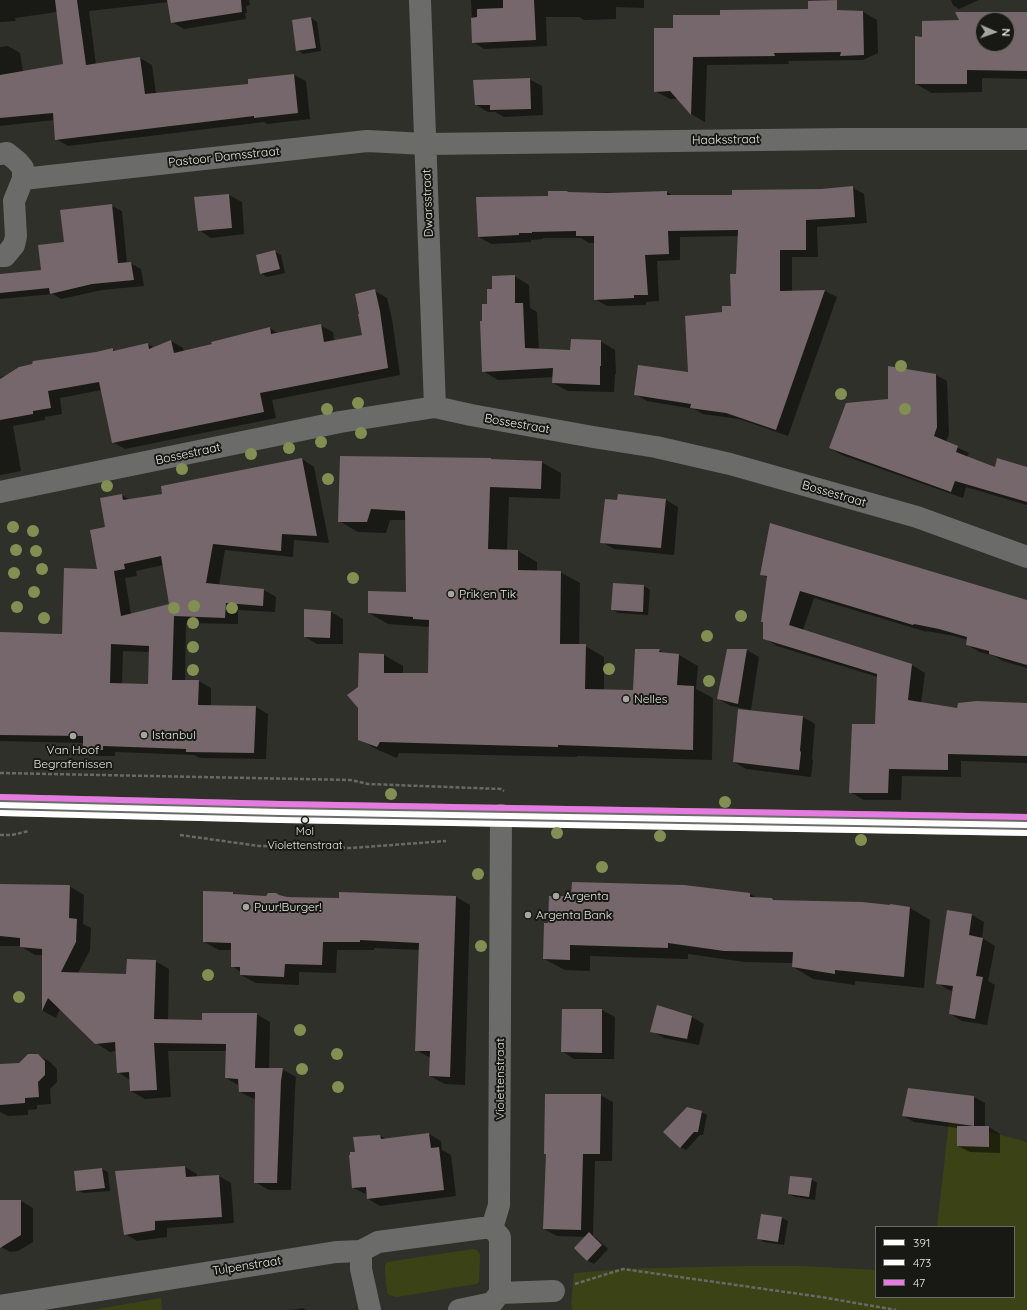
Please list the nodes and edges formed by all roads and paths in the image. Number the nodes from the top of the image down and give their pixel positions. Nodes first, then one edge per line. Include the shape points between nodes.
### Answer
1 (420, 0) edge
2 (1027, 139) edge
3 (426, 144) junction
4 (0, 154) edge
5 (23, 179) junction
6 (0, 256) edge
7 (436, 407) junction
8 (0, 492) edge
9 (1027, 557) edge
10 (0, 773) edge
11 (508, 793) dead end
12 (0, 805) edge
13 (502, 815) junction
14 (1027, 825) edge
15 (30, 831) dead end
16 (0, 834) edge
17 (177, 835) dead end
18 (447, 841) dead end
19 (492, 1228) junction
20 (361, 1251) junction
21 (554, 1291) joint
22 (500, 1293) junction
23 (0, 1306) edge
24 (370, 1310) edge
25 (459, 1310) edge
26 (896, 1310) edge

1 - 3 street, Dwarsstraat
2 - 3 street, Haaksstraat
3 - 5 street, Pastoor Damsstraat via 366,141
3 - 7 street, Dwarsstraat
4 - 5 street via 7,153 17,161 23,168
5 - 6 street via 14,201 14,245 5,256
7 - 8 street, Bossestraat via 340,422
7 - 9 street, Bossestraat via 593,438 656,447 730,464 917,517
10 - 11 path via 351,780 368,784 501,789
12 - 13 main road
13 - 14 main road
13 - 19 street, Violettenstraat via 499,1205
15 - 16 path via 12,835
17 - 18 path via 259,846 351,848
19 - 20 street, Tulpenstraat via 378,1242
19 - 22 street via 500,1237
20 - 23 street, Tulpenstraat via 336,1252
20 - 24 street via 361,1269
21 - 22 street
21 - 26 path via 622,1269
22 - 25 street via 492,1303

